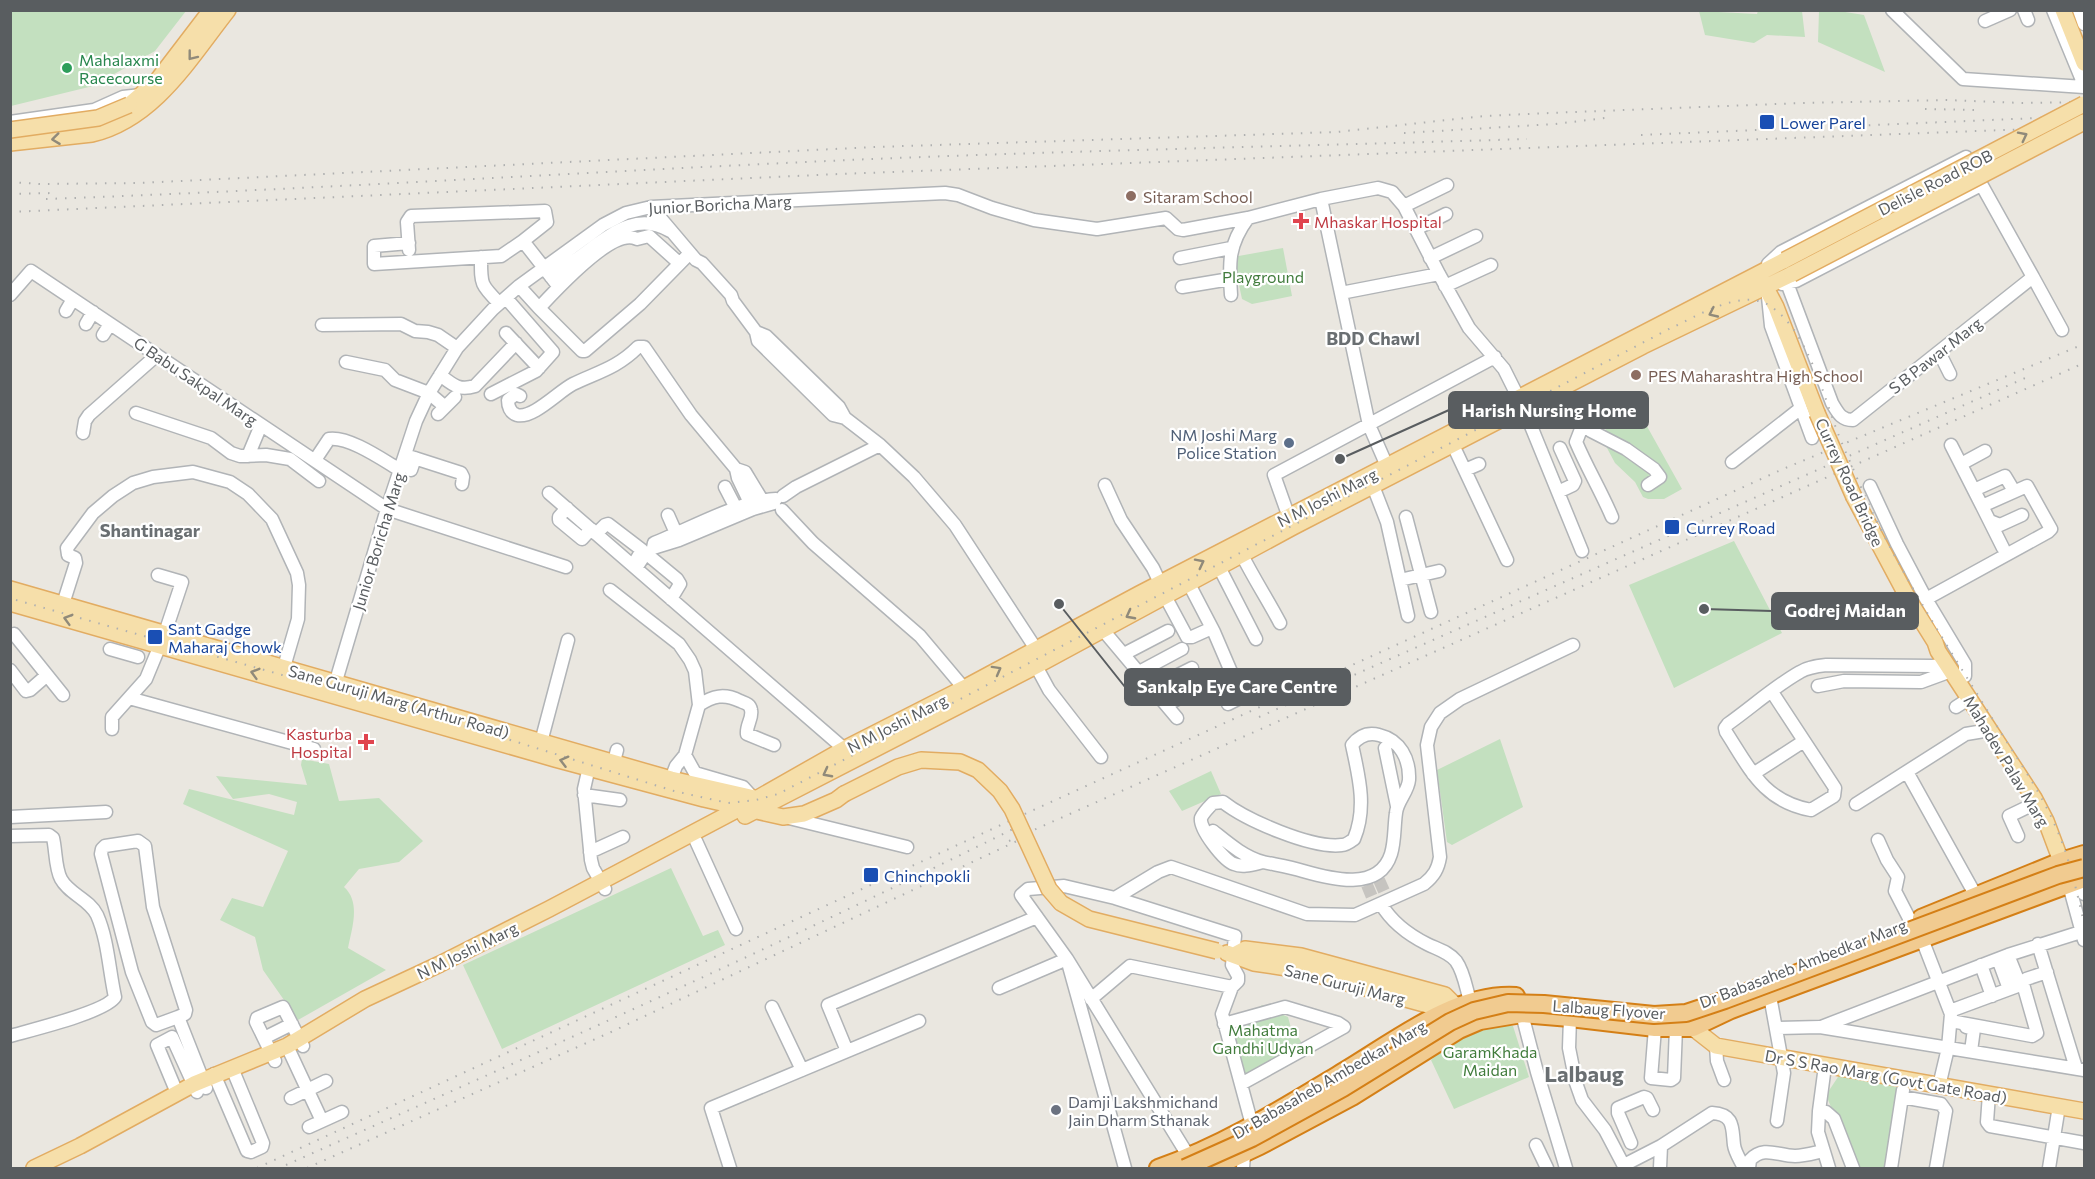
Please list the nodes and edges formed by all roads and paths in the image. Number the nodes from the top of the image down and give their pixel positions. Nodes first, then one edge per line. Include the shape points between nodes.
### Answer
1 (211, 10) edge
2 (228, 10) edge
3 (1892, 10) edge
4 (2010, 10) edge
5 (2053, 10) edge
6 (2063, 10) edge
7 (2072, 10) edge
8 (2079, 10) edge
9 (1985, 21) dead end
10 (2085, 24) edge
11 (2085, 42) edge
12 (2085, 63) edge
13 (2085, 86) edge
14 (135, 100) junction
15 (2085, 104) edge
16 (10, 122) edge
17 (2085, 122) edge
18 (10, 130) edge
19 (10, 143) edge
20 (1447, 185) dead end
21 (1981, 185) junction
22 (1321, 199) junction
23 (1407, 205) junction
24 (651, 207) junction
25 (1446, 214) dead end
26 (1248, 218) junction
27 (1419, 228) junction
28 (607, 230) junction
29 (674, 234) junction
30 (1476, 236) dead end
31 (523, 241) junction
32 (404, 243) junction
33 (1231, 248) junction
34 (690, 252) junction
35 (481, 257) junction
36 (1180, 258) dead end
37 (1430, 258) junction
38 (673, 260) junction
39 (405, 262) junction
40 (1491, 265) dead end
41 (1759, 273) junction
42 (1438, 274) junction
43 (2033, 277) junction
44 (551, 278) junction
45 (1790, 278) junction
46 (1230, 279) junction
47 (519, 286) junction
48 (1445, 286) junction
49 (1182, 287) dead end
50 (1767, 290) junction
51 (1341, 293) junction
52 (10, 295) edge
53 (1230, 295) dead end
54 (73, 299) junction
55 (502, 301) junction
56 (539, 308) junction
57 (66, 311) dead end
58 (93, 312) junction
59 (86, 324) dead end
60 (110, 324) junction
61 (322, 325) dead end
62 (2062, 330) dead end
63 (506, 333) dead end
64 (103, 335) dead end
65 (516, 343) junction
66 (457, 348) junction
67 (1939, 352) junction
68 (157, 355) junction
69 (1495, 357) junction
70 (346, 362) dead end
71 (539, 368) junction
72 (1950, 374) dead end
73 (440, 375) junction
74 (1561, 390) junction
75 (429, 393) junction
76 (491, 394) dead end
77 (520, 396) dead end
78 (455, 397) dead end
79 (1521, 404) junction
80 (1801, 408) junction
81 (135, 413) dead end
82 (261, 424) junction
83 (1584, 424) junction
84 (1369, 425) junction
85 (83, 433) dead end
86 (1812, 438) dead end
87 (1453, 445) junction
88 (1951, 445) dead end
89 (296, 448) junction
90 (883, 448) junction
91 (1560, 448) dead end
92 (1985, 451) dead end
93 (248, 456) junction
94 (290, 459) junction
95 (315, 460) junction
96 (1732, 462) dead end
97 (408, 463) junction
98 (1479, 464) dead end
99 (1961, 464) junction
100 (1465, 470) junction
101 (1389, 472) junction
102 (319, 481) dead end
103 (462, 484) dead end
104 (1105, 485) dead end
105 (1648, 485) dead end
106 (1373, 486) junction
107 (1870, 486) dead end
108 (726, 487) dead end
109 (1489, 488) dead end
110 (1974, 490) junction
111 (2014, 491) junction
112 (1558, 492) junction
113 (549, 493) dead end
114 (1476, 494) junction
115 (771, 503) junction
116 (1982, 506) junction
117 (387, 508) junction
118 (1498, 509) dead end
119 (738, 512) junction
120 (670, 514) dead end
121 (1486, 515) junction
122 (2022, 515) dead end
123 (1612, 517) dead end
124 (1990, 521) junction
125 (1291, 522) junction
126 (1387, 522) junction
127 (594, 531) junction
128 (2003, 548) dead end
129 (1582, 550) dead end
130 (1242, 555) junction
131 (1508, 560) dead end
132 (636, 565) junction
133 (566, 567) dead end
134 (1219, 567) junction
135 (1439, 571) dead end
136 (1421, 575) junction
137 (158, 576) dead end
138 (1400, 580) junction
139 (1188, 584) junction
140 (10, 589) edge
141 (610, 590) dead end
142 (1163, 590) junction
143 (673, 595) junction
144 (1926, 598) junction
145 (10, 603) edge
146 (63, 604) junction
147 (1431, 612) dead end
148 (1408, 616) dead end
149 (1280, 623) dead end
150 (1212, 628) junction
151 (1103, 630) junction
152 (1168, 631) dead end
153 (12, 634) edge
154 (120, 634) junction
155 (162, 639) junction
156 (1256, 639) dead end
157 (568, 640) dead end
158 (1573, 645) dead end
159 (1036, 649) junction
160 (1182, 649) dead end
161 (1124, 654) junction
162 (138, 657) dead end
163 (1036, 666) junction
164 (1952, 666) junction
165 (284, 668) junction
166 (1192, 668) dead end
167 (10, 670) edge
168 (1139, 672) junction
169 (46, 676) junction
170 (1202, 686) dead end
171 (1818, 686) dead end
172 (333, 688) junction
173 (1152, 688) junction
174 (1772, 692) junction
175 (968, 694) junction
176 (63, 695) dead end
177 (129, 698) junction
178 (1970, 698) junction
179 (1228, 704) dead end
180 (699, 705) junction
181 (1166, 705) junction
182 (1956, 707) dead end
183 (1177, 718) dead end
184 (1989, 728) junction
185 (112, 729) dead end
186 (1804, 741) junction
187 (533, 744) junction
188 (774, 745) dead end
189 (1385, 748) dead end
190 (314, 749) dead end
191 (849, 754) junction
192 (685, 755) junction
193 (1101, 757) dead end
194 (614, 762) junction
195 (589, 768) junction
196 (1907, 772) junction
197 (635, 774) junction
198 (1753, 774) junction
199 (671, 779) junction
200 (807, 784) junction
201 (842, 794) junction
202 (584, 795) junction
203 (704, 799) junction
204 (620, 800) dead end
205 (815, 801) junction
206 (756, 803) junction
207 (2036, 803) junction
208 (1856, 804) dead end
209 (1396, 806) junction
210 (106, 812) dead end
211 (786, 812) junction
212 (10, 817) edge
213 (711, 828) junction
214 (1213, 831) dead end
215 (10, 836) edge
216 (2018, 836) dead end
217 (623, 837) dead end
218 (1878, 840) dead end
219 (696, 841) junction
220 (907, 847) dead end
221 (590, 852) junction
222 (2072, 857) edge
223 (1263, 862) junction
224 (2081, 880) edge
225 (602, 885) junction
226 (1376, 891) junction
227 (1976, 896) junction
228 (1115, 898) junction
229 (1037, 917) junction
230 (1911, 922) junction
231 (736, 929) dead end
232 (2084, 934) edge
233 (1922, 939) junction
234 (2038, 944) junction
235 (1234, 954) junction
236 (2009, 958) junction
237 (1067, 959) junction
238 (1981, 968) junction
239 (2047, 972) junction
240 (1938, 981) junction
241 (2016, 983) junction
242 (1232, 987) junction
243 (999, 988) dead end
244 (1991, 993) junction
245 (1770, 996) junction
246 (1091, 999) junction
247 (1464, 1003) junction
248 (772, 1007) dead end
249 (1521, 1014) junction
250 (178, 1017) junction
251 (1570, 1018) junction
252 (1951, 1019) junction
253 (919, 1021) dead end
254 (292, 1024) junction
255 (1224, 1024) junction
256 (1474, 1024) junction
257 (1820, 1027) junction
258 (1676, 1028) junction
259 (1693, 1028) junction
260 (1777, 1028) junction
261 (1655, 1029) junction
262 (10, 1036) edge
263 (264, 1038) junction
264 (1948, 1045) junction
265 (295, 1046) junction
266 (1716, 1047) junction
267 (1971, 1048) junction
268 (848, 1051) junction
269 (1780, 1057) junction
270 (273, 1058) junction
271 (1825, 1066) junction
272 (2080, 1069) edge
273 (236, 1070) junction
274 (802, 1070) junction
275 (1724, 1080) dead end
276 (1905, 1080) junction
277 (326, 1081) dead end
278 (203, 1082) junction
279 (1241, 1084) junction
280 (1939, 1086) junction
281 (308, 1090) junction
282 (174, 1093) junction
283 (1989, 1094) junction
284 (1902, 1097) junction
285 (291, 1098) dead end
286 (2059, 1106) junction
287 (1653, 1110) dead end
288 (2085, 1111) edge
289 (342, 1112) dead end
290 (1819, 1112) junction
291 (322, 1121) junction
292 (1777, 1121) dead end
293 (1252, 1125) junction
294 (309, 1127) dead end
295 (2054, 1138) junction
296 (2085, 1143) edge
297 (1536, 1145) dead end
298 (272, 1146) dead end
299 (1661, 1146) junction
300 (1617, 1150) junction
301 (1823, 1151) junction
302 (1243, 1162) edge
303 (51, 1166) edge
304 (1191, 1166) edge
305 (1625, 1167) edge
306 (34, 1168) edge
307 (730, 1168) edge
308 (1125, 1168) edge
309 (1158, 1168) edge
310 (1213, 1168) edge
311 (1547, 1168) edge
312 (1566, 1168) edge
313 (1660, 1168) edge
314 (1744, 1168) edge
315 (1749, 1168) edge
316 (1829, 1168) edge
317 (1853, 1168) edge
318 (1891, 1168) edge
319 (1936, 1168) edge
320 (2049, 1168) edge

1 - 14 main road via 156,82
2 -> 19 main road via 165,91 137,116 102,132
3 - 13 street via 1963,79
4 - 9 street
5 - 13 street
6 - 12 main road
7 - 11 main road
8 - 10 street
14 - 16 street via 123,97 94,110
14 - 18 main road, bridge via 99,118
41 -> 15 main road, Delisle Road ROB, bridge
17 - 45 main road, Delisle Road ROB, bridge
20 - 23 street
21 - 41 street via 1966,157 1781,252
21 - 43 street
21 - 45 street via 1796,281
22 - 23 street, Junior Boricha Marg via 1378,188 1392,192
22 - 26 street, Junior Boricha Marg
22 - 51 street
23 - 27 street
24 - 26 street, Junior Boricha Marg via 945,193 1034,220 1097,229 1166,218 1183,230
24 - 28 street, Junior Boricha Marg via 626,213
24 - 29 street
25 - 27 street
26 - 33 street
27 - 37 street
28 - 29 street via 644,223
28 - 44 street, Junior Boricha Marg via 566,260
29 - 34 street
30 - 37 street
31 - 32 street via 547,222 545,211 414,215 407,222
31 - 35 street via 504,255
31 - 44 street
32 - 39 street
32 - 39 street via 374,246 374,264
33 - 36 street
33 - 46 street
34 - 38 street
34 - 90 street via 731,295 756,332 766,336 839,407 845,418
35 - 39 street
35 - 55 street via 482,284
37 - 42 street
38 - 44 street via 649,236 625,237
38 - 56 street via 640,304 585,351
40 - 48 street
41 - 50 main road
41 - 79 main road, N M Joshi Marg
42 - 48 street
42 - 51 street
43 - 62 street
43 - 67 street, S B Pawar Marg
44 - 47 street, Junior Boricha Marg
44 - 56 street
45 - 50 main road, Delisle Road ROB
45 - 67 street, S B Pawar Marg via 1832,403 1846,420 1853,420
46 - 49 street
46 - 53 street
47 - 55 street, Junior Boricha Marg
47 - 56 street
48 - 69 street via 1468,328
50 -> 74 main road, N M Joshi Marg via 1656,339
50 - 80 street via 1771,326
50 - 164 main road, Currey Road Bridge, bridge via 1854,497 1938,651
51 - 84 street
52 - 54 street, G Babu Sakpal Marg via 31,271
54 - 57 street
54 - 58 street, G Babu Sakpal Marg
55 - 66 street, Junior Boricha Marg
55 - 71 street via 553,350
58 - 59 street
58 - 60 street, G Babu Sakpal Marg
60 - 64 street
60 - 68 street, G Babu Sakpal Marg
61 - 66 street via 394,317 415,331 438,335
63 - 65 street
65 - 71 street
65 - 73 street via 475,386 457,388
66 - 73 street, Junior Boricha Marg
67 - 72 street
68 - 82 street, G Babu Sakpal Marg
68 - 85 street via 89,416
69 - 79 street
69 - 84 street
70 - 75 street via 385,370 395,380
71 - 76 street
73 - 75 street, Junior Boricha Marg
74 - 79 main road, N M Joshi Marg
74 - 83 street
75 - 78 street via 441,410
75 - 97 street, Junior Boricha Marg via 416,421
77 - 115 street via 511,396 508,406 518,415 527,414 573,384 610,369 641,346 736,469 738,478
79 - 87 main road, N M Joshi Marg
79 - 101 main road, N M Joshi Marg
79 - 112 street
80 - 86 street
80 - 96 street
81 - 93 street via 210,438 231,453
82 - 89 street, G Babu Sakpal Marg
82 - 93 street
83 - 105 street via 1654,469 1659,480
83 - 123 street via 1576,442
84 - 101 street
84 - 125 street via 1274,475
87 - 100 street
87 - 101 main road, N M Joshi Marg
88 - 99 street
89 - 94 street
89 - 95 street, G Babu Sakpal Marg
90 - 115 street
90 - 159 street via 955,525
91 - 112 street via 1575,481
92 - 99 street
93 - 94 street
94 - 102 street
95 - 97 street via 329,439 338,439
95 - 117 street, G Babu Sakpal Marg
97 - 103 street via 461,473
97 - 117 street, Junior Boricha Marg
98 - 100 street
99 - 110 street
100 - 114 street
101 - 106 main road, N M Joshi Marg
101 - 125 main road, N M Joshi Marg
104 - 142 street
106 - 125 main road, N M Joshi Marg
106 - 126 street
107 - 144 street
108 - 119 street
109 - 114 street
110 - 111 street via 2005,476
110 - 116 street
111 - 116 street
111 - 144 street via 2024,486 2030,489 2050,526 2048,532
112 - 129 street
113 - 127 street
114 - 121 street
115 - 119 street
115 - 175 street via 920,636
116 - 124 street
117 - 133 street, G Babu Sakpal Marg
117 - 172 street, Junior Boricha Marg
118 - 121 street
119 - 120 street via 679,536
121 - 131 street via 1503,535
122 - 124 street via 2000,525
124 - 128 street
125 - 130 main road, N M Joshi Marg
142 -> 125 main road, N M Joshi Marg
126 - 136 street via 1410,516
126 - 138 street
127 - 132 street
127 - 132 street via 607,524 641,548
130 - 134 main road, N M Joshi Marg
130 - 149 street
132 - 143 street
132 - 143 street via 648,555 679,581
134 - 139 main road, N M Joshi Marg
134 - 156 street
135 - 136 street
136 - 138 street
136 - 147 street
137 - 155 street via 182,582
138 - 148 street
139 - 142 main road, N M Joshi Marg
139 - 150 street
140 - 146 main road, Sane Guruji Marg (Arthur Road)
141 - 180 street via 679,644 695,671
142 - 150 street via 1187,637
142 -> 151 main road, N M Joshi Marg
142 - 159 main road, N M Joshi Marg
143 - 191 street
144 - 164 street via 1965,664
154 -> 145 main road, Sane Guruji Marg (Arthur Road)
146 - 155 main road, Sane Guruji Marg (Arthur Road)
146 - 165 street via 76,561 68,555 67,548 93,513 113,495 153,477 193,472 216,478 239,488 272,519 297,573 298,619
150 - 179 street via 1241,695
151 - 161 street
151 - 163 main road, N M Joshi Marg
152 - 161 street
153 - 169 street
154 - 155 main road, Sane Guruji Marg (Arthur Road)
154 - 162 street via 113,650
155 - 165 main road, Sane Guruji Marg (Arthur Road)
172 -> 155 main road, Sane Guruji Marg (Arthur Road)
155 - 177 street via 146,680
157 - 187 street
158 - 226 street via 1460,699 1440,713 1427,745 1440,857 1438,869 1424,884
175 -> 159 main road, N M Joshi Marg
160 - 168 street
161 - 168 street
163 - 175 main road, N M Joshi Marg
163 - 193 street via 1049,690
164 - 171 street via 1921,682 1844,681
164 - 174 street via 1827,665 1802,670
164 - 178 main road, Mahadev Palav Marg
164 - 222 main road via 2036,789
165 - 172 main road, Sane Guruji Marg (Arthur Road)
166 - 173 street
167 - 169 street via 26,691
168 - 173 street
169 - 176 street
170 - 181 street
172 - 187 main road, Sane Guruji Marg (Arthur Road)
173 - 181 street
174 - 186 street
174 - 198 street via 1725,728
175 - 191 main road, N M Joshi Marg
177 - 185 street via 112,717
177 - 190 street
178 - 182 street
178 - 184 main road, Mahadev Palav Marg
180 - 188 street via 727,696 749,705 747,734
180 - 192 street
181 - 183 street
184 - 196 street via 1966,734
184 - 207 main road, Mahadev Palav Marg
186 - 198 street
186 - 198 street via 1836,793 1816,808 1806,808 1775,795 1760,785
187 - 194 main road, Sane Guruji Marg (Arthur Road)
195 -> 187 main road, Sane Guruji Marg (Arthur Road)
189 - 209 street
191 -> 200 main road, N M Joshi Marg
191 - 206 main road, N M Joshi Marg
192 - 199 street
192 - 206 street via 695,773 743,787
194 - 195 main road, Sane Guruji Marg (Arthur Road)
194 - 197 main road, Sane Guruji Marg (Arthur Road)
195 - 202 street
196 - 208 street
196 - 227 street
197 - 199 main road, Sane Guruji Marg (Arthur Road)
197 - 203 main road, Sane Guruji Marg (Arthur Road)
199 - 206 main road, Sane Guruji Marg (Arthur Road)
200 - 205 main road via 805,794
200 - 206 main road, N M Joshi Marg
201 - 205 main road
201 - 211 main road via 804,814
201 - 235 main road, bridge via 921,760 960,762 978,770 1000,791 1012,808 1049,889 1061,903 1089,919
202 - 204 street
202 - 221 street
203 - 206 main road, Sane Guruji Marg (Arthur Road)
203 - 213 main road via 712,813
205 - 211 main road
206 - 211 main road, Sane Guruji Marg (Arthur Road)
206 - 213 main road, N M Joshi Marg
207 - 216 street via 2009,816
207 - 222 main road, Mahadev Palav Marg
209 - 223 street via 1409,780 1401,746 1389,737 1372,733 1358,738 1352,745 1362,813 1354,839 1344,845 1283,832 1223,802 1213,803 1202,816 1205,832 1232,864
209 - 226 street via 1391,854
210 - 212 street
211 - 220 street
213 - 219 main road, N M Joshi Marg
213 - 225 main road, N M Joshi Marg
214 - 223 street via 1236,850
215 - 262 street via 53,838 60,878 95,912 115,997 97,1009
217 - 221 street
218 - 230 street via 1898,877 1895,891
219 - 225 main road, N M Joshi Marg
219 - 231 street
221 - 225 street
222 - 224 street
222 - 227 highway, Dr Babasaheb Ambedkar Marg
223 - 226 street
224 - 232 street
224 - 233 highway, Dr Babasaheb Ambedkar Marg
224 - 304 highway, Lalbaug Flyover, bridge via 2058,875 1686,1013 1654,1015 1544,1004 1508,1004 1474,1011 1333,1094
225 - 265 main road, N M Joshi Marg via 373,1000
226 - 228 street via 1355,915 1307,914 1171,867
226 - 247 street via 1388,915 1426,944 1455,959 1463,975
227 - 230 highway, Dr Babasaheb Ambedkar Marg
228 - 229 street via 1064,886 1028,889 1021,895
228 - 235 street via 1235,936
229 - 237 street
229 - 268 street via 828,1005
230 - 247 highway, Dr Babasaheb Ambedkar Marg via 1689,1005 1655,1010 1509,995
232 - 234 street
233 - 240 street
233 - 245 highway, Dr Babasaheb Ambedkar Marg
234 - 236 street
234 - 239 street
235 - 242 street via 1232,965 1238,981
235 - 247 main road via 1245,949 1301,956
236 - 238 street
236 - 241 street
237 - 243 street
237 - 246 street
237 - 308 street
238 - 240 street
238 - 244 street
239 - 241 street
239 - 272 street
240 - 252 street
240 - 257 street
241 - 244 street
241 - 252 street via 2025,986 2037,1029 2034,1035
242 - 246 street via 1130,966
242 - 255 street via 1222,1014
244 - 252 street
245 - 259 highway, Dr Babasaheb Ambedkar Marg
245 - 260 street
246 - 304 street
247 - 256 main road
247 - 293 highway, Dr Babasaheb Ambedkar Marg
248 - 274 street
249 - 251 highway, Dr Babasaheb Ambedkar Marg
249 - 256 highway, Dr Babasaheb Ambedkar Marg
249 - 312 street
250 - 250 street via 186,1010 153,907 145,846 138,841 105,846 101,854 116,915 132,972 152,1022 156,1025
250 - 278 street
251 - 261 highway, Dr Babasaheb Ambedkar Marg
251 - 300 street via 1569,1048 1582,1100
252 - 264 street
252 - 267 street via 1974,1028
253 - 268 street
254 - 263 street
254 - 263 street via 283,1007 257,1018
254 - 265 street
255 - 279 street
255 - 279 street via 1285,1007 1344,1027
256 - 302 highway, Dr Babasaheb Ambedkar Marg via 1260,1146
257 - 260 street
257 - 264 street
258 - 259 highway, Dr Babasaheb Ambedkar Marg
258 - 261 highway, Dr Babasaheb Ambedkar Marg
258 - 261 street via 1671,1080 1651,1078
259 - 266 main road
260 - 269 street
263 - 270 street
264 - 267 street
264 - 280 street
265 - 270 main road, N M Joshi Marg
265 - 281 street
266 - 269 main road, Dr S S Rao Marg (Govt Gate Road)
266 - 275 street
267 - 272 street
268 - 274 street
269 - 271 main road, Dr S S Rao Marg (Govt Gate Road)
269 - 292 street via 1784,1073
270 - 273 main road, N M Joshi Marg
271 - 276 main road, Dr S S Rao Marg (Govt Gate Road)
271 - 290 street
273 - 278 main road, N M Joshi Marg
273 - 278 street via 263,1143 251,1152
273 - 298 street
274 - 307 street via 711,1108
276 - 280 main road, Dr S S Rao Marg (Govt Gate Road)
276 - 284 street
277 - 281 street
278 - 282 main road, N M Joshi Marg
278 - 282 street via 171,1037 157,1045
279 - 293 street
280 - 283 main road, Dr S S Rao Marg (Govt Gate Road)
281 - 285 street
281 - 291 street
282 - 303 main road, N M Joshi Marg
283 - 286 main road, Dr S S Rao Marg (Govt Gate Road)
283 - 295 street via 1987,1124
284 - 318 street
284 - 319 street via 1941,1104 1946,1111
286 - 288 main road, Dr S S Rao Marg (Govt Gate Road)
286 - 295 street
287 - 300 street via 1644,1096 1618,1108 1632,1143
289 - 291 street
290 - 301 street via 1818,1132
290 - 317 street via 1834,1119
291 - 294 street
293 - 304 highway, Dr Babasaheb Ambedkar Marg
295 - 296 street
295 - 320 street
297 - 311 street
299 - 305 street
299 - 313 street
299 - 314 street via 1705,1117 1720,1113 1734,1129 1736,1150
300 - 305 street
301 - 315 street via 1794,1156 1761,1152 1750,1160
301 - 316 street
302 - 310 highway, Dr Babasaheb Ambedkar Marg
303 - 306 main road, N M Joshi Marg
304 - 309 highway, Dr Babasaheb Ambedkar Marg

